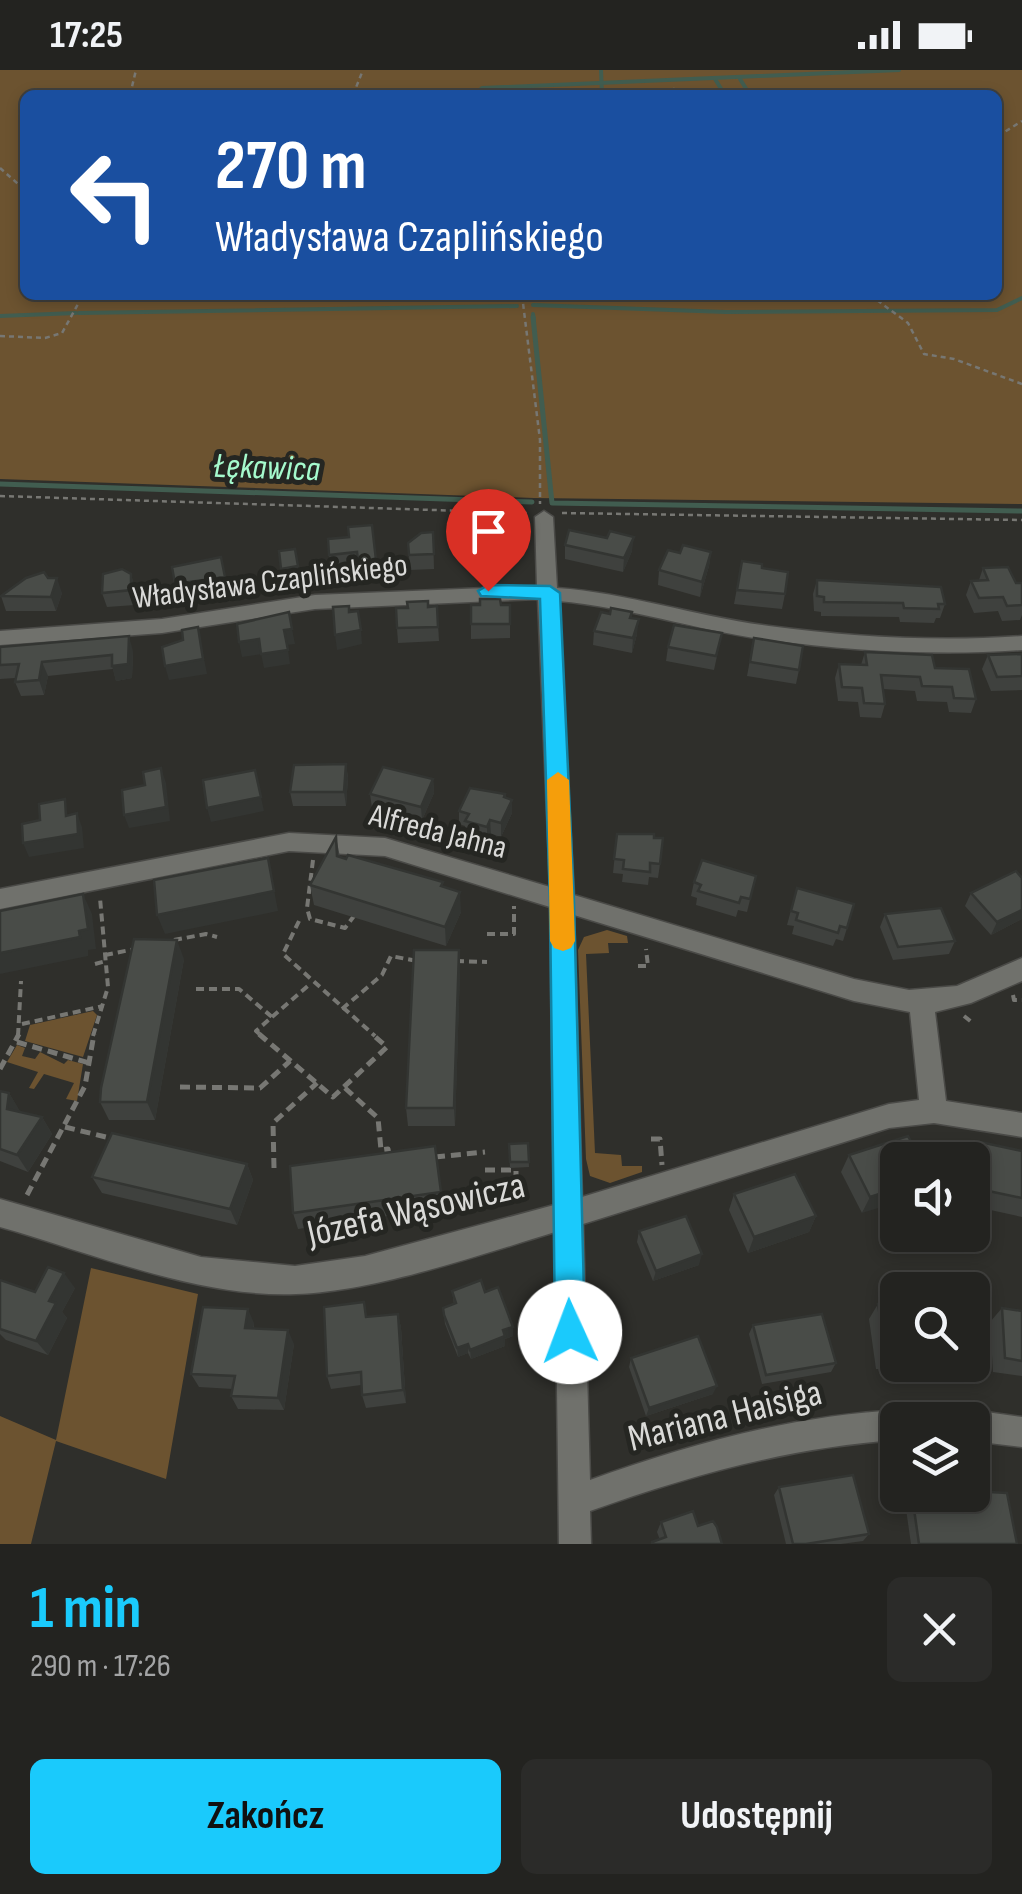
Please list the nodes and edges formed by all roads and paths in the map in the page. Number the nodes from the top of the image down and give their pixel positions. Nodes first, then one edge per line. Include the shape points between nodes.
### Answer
1 (0, 168) edge
2 (20, 186) edge
3 (82, 300) edge
4 (523, 300) edge
5 (877, 300) edge
6 (0, 336) edge
7 (1022, 384) edge
8 (0, 496) edge
9 (551, 515) joint
10 (1022, 520) edge
11 (550, 593) junction
12 (0, 638) edge
13 (1022, 643) edge
14 (314, 853) dead end
15 (99, 888) dead end
16 (0, 899) edge
17 (516, 900) dead end
18 (562, 902) junction
19 (354, 916) edge
20 (299, 921) dead end
21 (487, 934) dead end
22 (217, 937) dead end
23 (646, 940) dead end
24 (168, 941) edge
25 (137, 948) edge
26 (106, 958) junction
27 (429, 961) edge
28 (448, 961) edge
29 (487, 962) dead end
30 (96, 964) dead end
31 (638, 966) dead end
32 (1019, 979) edge
33 (21, 981) dead end
34 (312, 983) junction
35 (196, 988) dead end
36 (1001, 996) dead end
37 (921, 1002) junction
38 (103, 1006) junction
39 (342, 1008) junction
40 (968, 1008) dead end
41 (957, 1010) dead end
42 (272, 1017) junction
43 (22, 1024) junction
44 (16, 1042) junction
45 (290, 1061) junction
46 (89, 1063) junction
47 (0, 1069) edge
48 (318, 1083) junction
49 (180, 1087) dead end
50 (344, 1087) junction
51 (934, 1111) junction
52 (1022, 1124) edge
53 (65, 1127) junction
54 (115, 1139) edge
55 (651, 1139) dead end
56 (485, 1152) dead end
57 (429, 1158) edge
58 (390, 1164) edge
59 (274, 1168) dead end
60 (484, 1170) dead end
61 (655, 1172) dead end
62 (12, 1208) edge
63 (521, 1211) dead end
64 (567, 1213) junction
65 (880, 1425) edge
66 (990, 1428) edge
67 (1022, 1432) edge
68 (575, 1501) junction
69 (574, 1544) edge

1 - 2 path
3 - 6 path via 74,325 59,336
4 - 8 path via 540,440 540,513
5 - 7 path via 908,323 924,354
9 - 10 path
9 - 11 street
11 - 12 street, Władysława Czaplińskiego via 384,596 162,626
11 - 13 street, Władysława Czaplińskiego via 801,637 955,648
11 - 18 street
14 - 19 path via 310,919 338,928
15 - 26 path
16 - 18 street, Alfreda Jahna via 289,842 329,841 384,846
17 - 21 path via 514,934
18 - 37 street, Alfreda Jahna via 854,990
18 - 64 street
20 - 34 path via 283,954
22 - 24 path
23 - 31 path via 648,966
25 - 26 path
26 - 30 path
26 - 38 path
27 - 39 path via 390,953 382,975
28 - 29 path
32 - 36 path
32 - 37 street, Alfreda Jahna
33 - 43 path
34 - 39 path
34 - 42 path
35 - 42 path via 239,989
37 - 51 street
38 - 43 path
38 - 46 path
39 - 50 path via 387,1047
40 - 41 path
42 - 45 path via 256,1031
43 - 44 path
44 - 46 path
44 - 47 path
45 - 48 path
45 - 49 path via 260,1088
46 - 53 path
48 - 50 path via 333,1097
48 - 59 path via 272,1123
50 - 58 path via 378,1118 378,1148 388,1150
51 - 52 street, Józefa Wąsowicza
51 - 64 street, Józefa Wąsowicza via 889,1116
53 - 54 path
53 - 62 path
55 - 61 path via 660,1139 663,1169
56 - 57 path
60 - 63 path via 516,1170 516,1213
62 - 64 street, Józefa Wąsowicza via 201,1271 295,1280 365,1270
64 - 68 street
65 - 68 street, Mariana Haisiga via 742,1446
66 - 67 street
68 - 69 street

